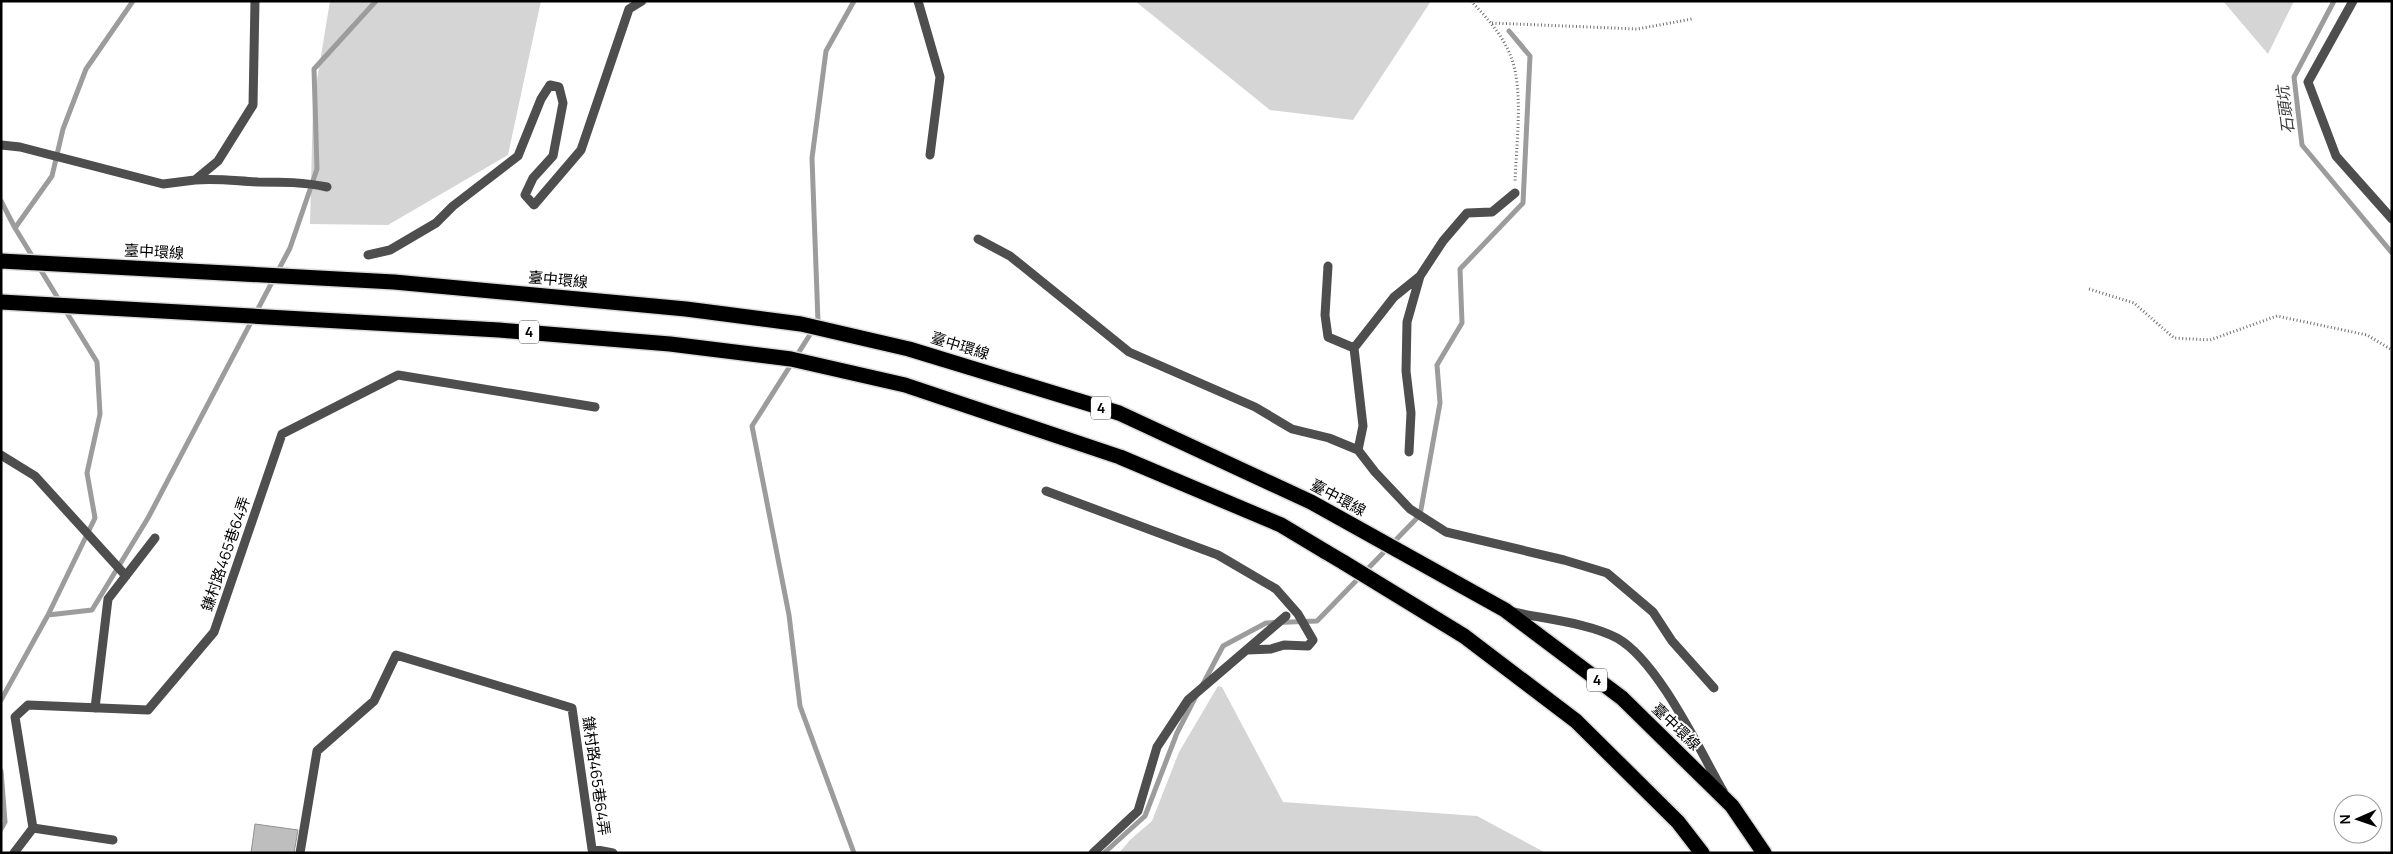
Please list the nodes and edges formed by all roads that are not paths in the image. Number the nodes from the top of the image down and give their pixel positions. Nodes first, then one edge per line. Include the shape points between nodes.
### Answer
1 (255, 1) edge
2 (642, 1) edge
3 (918, 1) edge
4 (2353, 1) edge
5 (1, 145) edge
6 (930, 155) dead end
7 (195, 180) junction
8 (327, 186) dead end
9 (1515, 193) road end
10 (2392, 219) edge
11 (978, 239) dead end
12 (368, 256) dead end
13 (1, 261) edge
14 (1328, 266) dead end
15 (1420, 276) junction
16 (1, 302) edge
17 (1354, 348) junction
18 (595, 407) dead end
19 (1358, 450) junction
20 (1409, 452) dead end
21 (1, 454) edge
22 (1046, 491) dead end
23 (155, 538) dead end
24 (126, 576) junction
25 (1504, 610) junction
26 (1286, 616) dead end
27 (1248, 650) junction
28 (1714, 688) dead end
29 (95, 708) junction
30 (1732, 806) junction
31 (33, 828) junction
32 (113, 840) dead end
33 (14, 853) edge
34 (300, 853) edge
35 (613, 853) edge
36 (1093, 853) edge
37 (1702, 853) edge
38 (1764, 853) edge

1 - 7 lane via 253,105 218,161
2 - 12 lane via 629,9 581,150 534,205 525,195 533,178 553,156 563,103 559,87 550,85 518,156 436,223 390,250
3 - 6 lane via 940,77
4 - 10 lane via 2308,82 2336,156
5 - 7 lane via 20,147 163,184
7 - 8 lane via 215,178
9 - 15 lane via 1492,212 1466,213 1442,241
11 - 19 lane via 1010,256 1129,352 1255,407 1292,429 1329,438
13 - 25 highway, 臺中環線 / 4 via 394,282 686,309 807,325 909,348 1119,413 1311,502
14 - 17 lane via 1325,314 1328,337
15 - 17 lane via 1394,297
15 - 20 lane via 1407,322 1406,371 1411,412
16 - 37 highway, 4, bridge via 499,330 670,344 797,360 905,385 1120,457 1281,525 1464,636 1576,721 1678,822
17 - 19 lane via 1363,426
18 - 29 lane, 鎌村路465巷64弄 via 398,376 282,434 214,632 148,710
19 - 28 lane via 1410,509 1446,532 1607,573 1653,612 1672,641
21 - 24 lane via 35,476
22 - 27 lane via 1218,555 1276,589 1298,614 1313,640 1308,646 1284,645
23 - 24 lane
24 - 29 lane via 108,598
25 - 30 highway, 臺中環線 / 4 via 1622,698
25 - 30 lane via 1595,630 1636,651 1672,702
26 - 27 lane
27 - 36 lane via 1188,700 1157,747 1138,811
29 - 31 lane, 鎌村路465巷64弄 via 28,706 15,717
30 - 38 highway, 臺中環線 / 4
31 - 32 lane
31 - 33 lane
34 - 35 lane, 鎌村路465巷64弄 via 316,751 374,701 396,655 572,708 592,849

